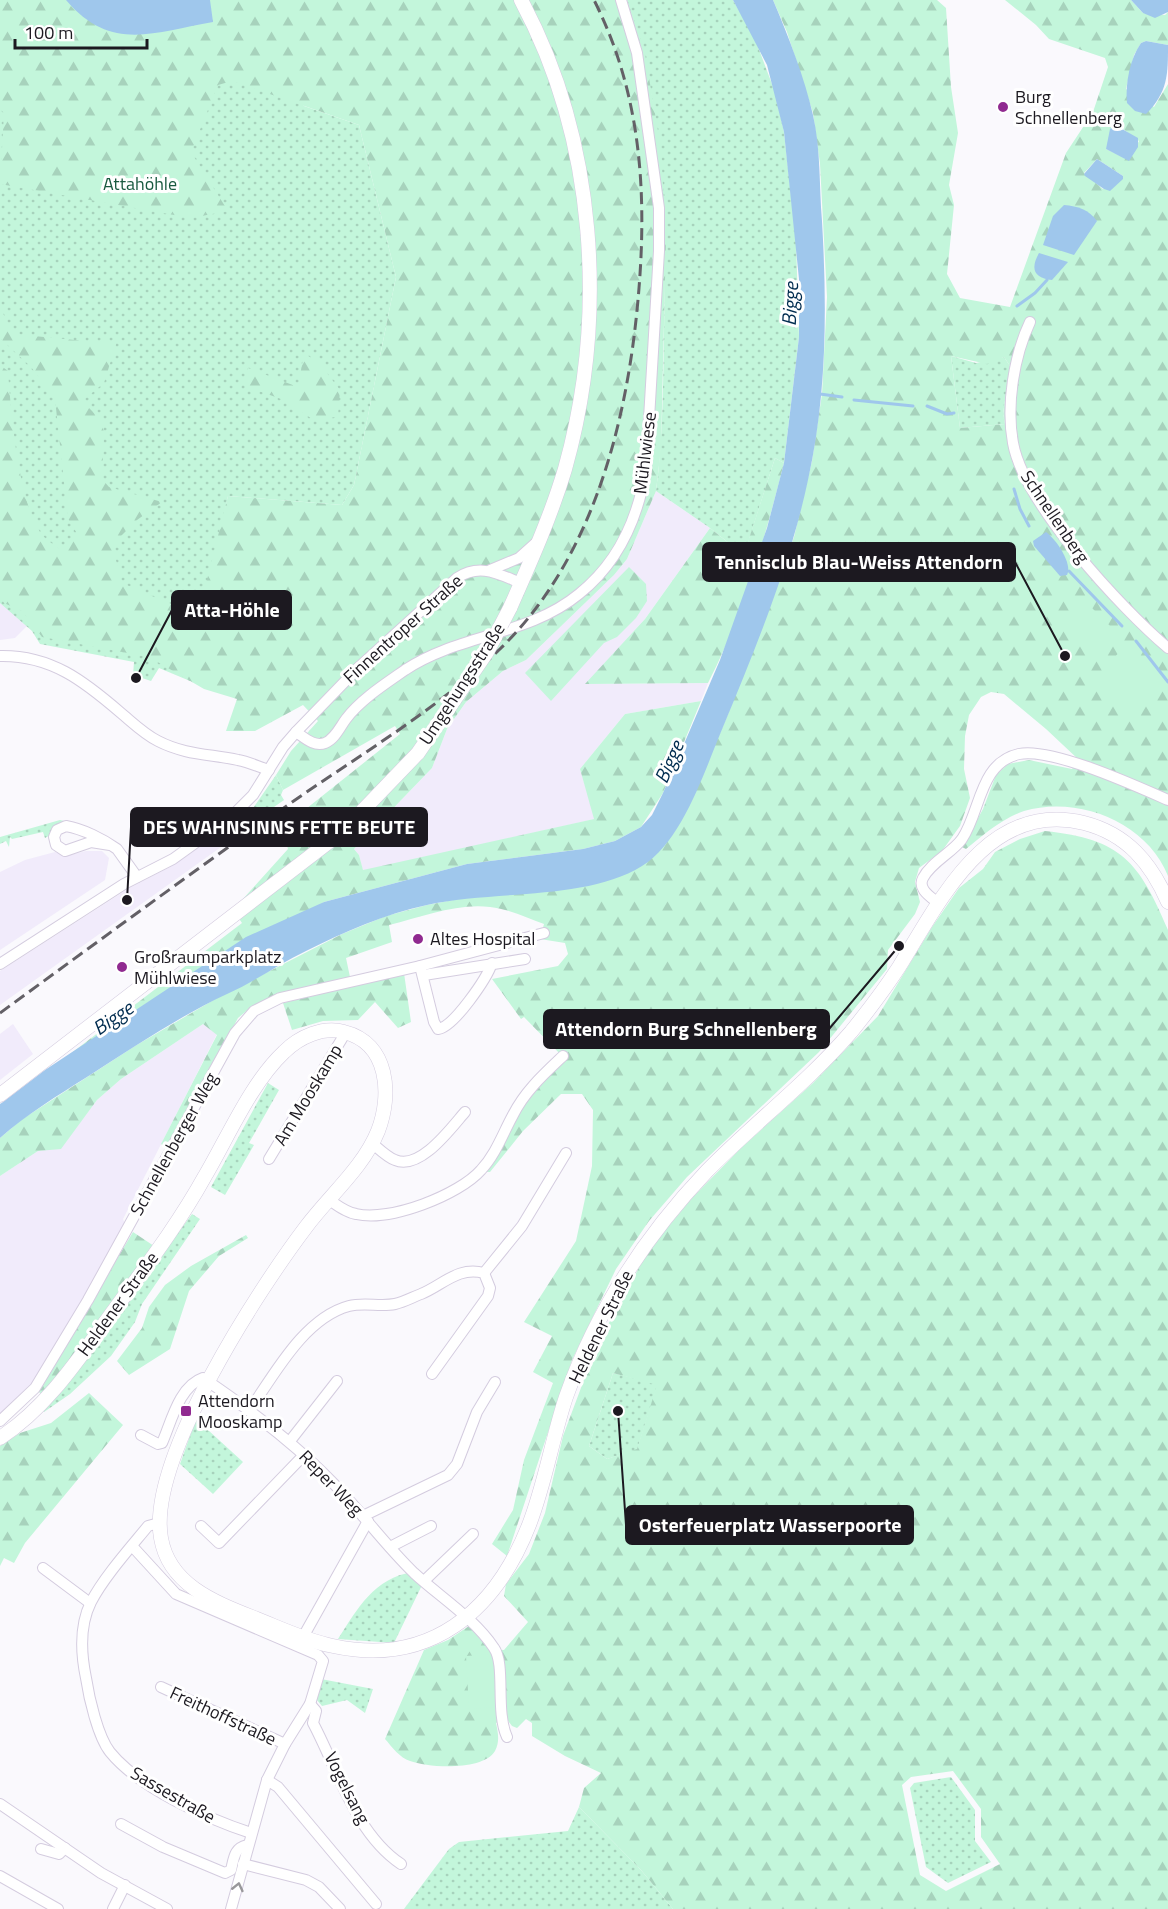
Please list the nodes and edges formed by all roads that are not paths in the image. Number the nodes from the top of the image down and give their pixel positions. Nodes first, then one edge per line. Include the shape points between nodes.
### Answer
1 (521, 0) edge
2 (621, 0) edge
3 (1030, 322) dead end
4 (538, 541) junction
5 (490, 570) junction
6 (521, 583) junction
7 (1168, 648) edge
8 (0, 656) edge
9 (296, 732) junction
10 (269, 770) junction
11 (1168, 800) edge
12 (78, 829) junction
13 (110, 845) junction
14 (73, 849) junction
15 (136, 877) junction
16 (1168, 902) edge
17 (938, 903) junction
18 (544, 933) dead end
19 (525, 959) dead end
20 (492, 963) junction
21 (0, 964) edge
22 (422, 970) junction
23 (346, 1032) junction
24 (563, 1056) dead end
25 (0, 1095) edge
26 (465, 1112) dead end
27 (372, 1143) junction
28 (566, 1153) dead end
29 (269, 1159) dead end
30 (328, 1199) junction
31 (484, 1274) junction
32 (432, 1374) dead end
33 (337, 1381) dead end
34 (208, 1382) junction
35 (495, 1382) dead end
36 (249, 1411) junction
37 (0, 1420) edge
38 (141, 1435) dead end
39 (0, 1438) edge
40 (290, 1441) junction
41 (304, 1455) junction
42 (365, 1519) junction
43 (159, 1523) junction
44 (201, 1526) dead end
45 (431, 1526) dead end
46 (473, 1534) dead end
47 (132, 1546) junction
48 (390, 1547) junction
49 (43, 1568) dead end
50 (424, 1581) junction
51 (90, 1603) junction
52 (466, 1619) junction
53 (303, 1637) junction
54 (161, 1687) dead end
55 (310, 1704) junction
56 (507, 1737) dead end
57 (285, 1744) junction
58 (267, 1780) junction
59 (0, 1804) edge
60 (121, 1824) dead end
61 (251, 1833) junction
62 (248, 1845) junction
63 (65, 1848) junction
64 (41, 1849) dead end
65 (243, 1864) junction
66 (401, 1864) dead end
67 (0, 1876) edge
68 (125, 1885) junction
69 (376, 1904) dead end
70 (58, 1909) edge
71 (113, 1909) edge
72 (167, 1909) edge
73 (231, 1909) edge
74 (340, 1909) edge

1 - 4 main road via 552,64 571,130 582,187 589,274 587,343 578,408 565,469
2 - 9 street, Mühlwiese via 637,53 659,208 646,469 627,535 596,579 561,607 529,623 427,657 353,711 325,743 311,742
3 - 7 street, Schnellenberg via 1022,341 1013,394 1013,443 1021,467 1042,504 1109,592
4 - 5 street, Finnentroper Straße via 519,558
4 - 6 main road
5 - 6 street
5 - 9 street, Finnentroper Straße via 465,572 449,584
6 - 25 main road, Umgehungsstraße, bridge via 487,652 418,753 343,831
8 - 10 street via 22,656 63,669 96,691 142,732 172,747
9 - 10 street, Finnentroper Straße
10 - 15 street, Finnentroper Straße via 254,795 230,818 173,859
11 - 17 street via 1061,759 1029,753 1010,758 998,765 984,784 955,849 923,878 926,894
12 - 13 street
12 - 14 street via 85,839
12 - 14 street via 63,826 54,834 58,848
13 - 14 street via 91,842
13 - 15 street via 123,855
15 - 21 street, Finnentroper Straße
16 - 17 main road, Heldener Straße via 1157,876 1134,848 1088,824 1052,821 1035,822 1008,832 983,849
17 - 52 main road, Heldener Straße via 893,976 854,1028 803,1083 695,1184 636,1256 607,1308 567,1396 532,1518 519,1549 501,1580
18 - 22 street, Schnellenberger Weg
19 - 20 street, Schnellenberger Weg
20 - 22 street, Schnellenberger Weg
20 - 22 street via 487,977 444,1028 438,1029
22 - 37 street, Schnellenberger Weg via 280,998 242,1022 35,1388
23 - 27 main road, Heldener Straße via 367,1042 382,1065 386,1085 384,1109
23 - 29 street, Am Mooskamp
23 - 39 main road, Heldener Straße via 312,1034 294,1042 277,1059 182,1217 104,1324 36,1409
24 - 30 street via 522,1099 489,1162 467,1184 435,1200 380,1214 352,1213
26 - 27 street via 438,1143 412,1161 392,1160
27 - 30 main road, Heldener Straße
28 - 31 street via 522,1226
30 - 34 main road, Heldener Straße via 252,1305
31 - 32 street via 490,1288 488,1296
31 - 36 street via 474,1270 459,1272 429,1291 394,1304 351,1305 335,1311 292,1348
33 - 40 street
34 - 36 street, Reper Weg
34 - 38 street via 200,1379 192,1385 172,1416 162,1443
34 - 43 main road, Heldener Straße via 179,1444
35 - 42 street via 477,1412 457,1464 448,1475
36 - 40 street, Reper Weg
40 - 41 street, Reper Weg
41 - 42 street, Reper Weg
41 - 44 street via 219,1543
42 - 48 street, Reper Weg
42 - 53 street
43 - 47 street, Sassestraße via 148,1526
43 - 53 main road, Heldener Straße via 163,1550 175,1571 198,1593
45 - 48 street
46 - 50 street
47 - 51 street, Sassestraße
47 - 55 street via 176,1594 321,1657
48 - 50 street, Reper Weg
49 - 51 street
50 - 52 street, Reper Weg
51 - 61 street, Sassestraße via 82,1634 82,1658 87,1688 108,1750 122,1765 162,1792 228,1826
52 - 53 main road, Heldener Straße via 427,1641 397,1651 329,1646
52 - 56 street, Reper Weg via 495,1648 500,1715
54 - 57 street, Freithoffstraße
55 - 57 street
55 - 66 street, Vogelsang via 316,1711 314,1723 356,1814 386,1853
57 - 58 street
58 - 61 street
58 - 69 street via 278,1786
59 - 63 street
60 - 62 street via 225,1873 231,1870 240,1846
61 - 62 street
62 - 65 street
63 - 64 street via 59,1854
63 - 68 street
73 -> 65 street
65 - 74 street via 306,1880 320,1887
67 - 70 street
68 - 71 street
68 - 72 street

